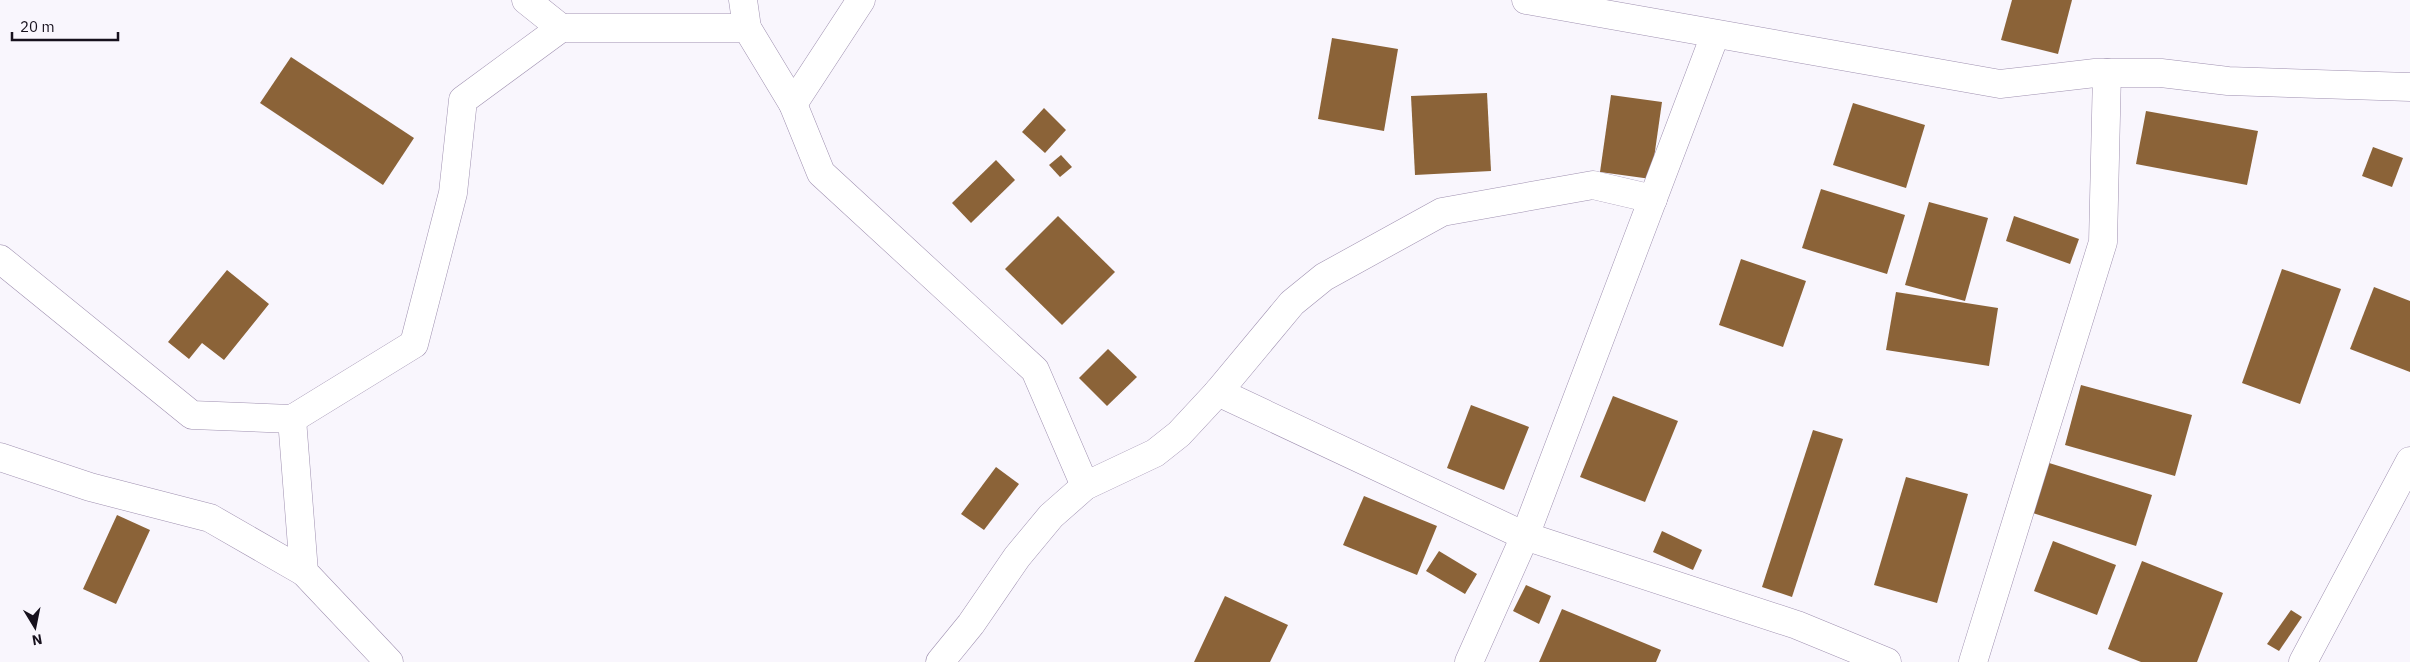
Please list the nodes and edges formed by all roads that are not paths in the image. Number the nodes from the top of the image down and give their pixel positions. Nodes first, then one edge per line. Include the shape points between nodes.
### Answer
1 (526, 0) edge
2 (743, 0) edge
3 (860, 0) edge
4 (1526, 0) edge
5 (561, 28) junction
6 (747, 28) junction
7 (1716, 34) junction
8 (2107, 73) junction
9 (2410, 87) edge
10 (793, 104) junction
11 (1653, 200) junction
12 (0, 259) edge
13 (1218, 392) junction
14 (292, 418) junction
15 (0, 457) edge
16 (2410, 460) edge
17 (1084, 486) junction
18 (1525, 536) junction
19 (304, 572) junction
20 (389, 662) edge
21 (940, 662) edge
22 (1469, 662) edge
23 (1888, 662) edge
24 (1973, 662) edge
25 (2303, 662) edge

1 - 5 street
2 - 6 street
3 - 10 street
4 - 7 street
5 - 6 street
5 - 14 street via 463,100 453,193 414,344
6 - 10 street
7 - 8 street via 2000,84
7 - 11 street
8 - 9 street via 2161,73 2268,83
8 - 24 street via 2103,242
10 - 17 street via 821,173 1035,370
11 - 13 street via 1593,185 1442,212 1324,277 1304,292
11 - 18 street
12 - 14 street via 192,415
13 - 17 street via 1179,434 1155,453
13 - 18 street
14 - 19 street
15 - 19 street via 90,487 210,518
16 - 25 street
17 - 21 street via 1051,516
18 - 22 street
18 - 23 street via 1797,625
19 - 20 street

